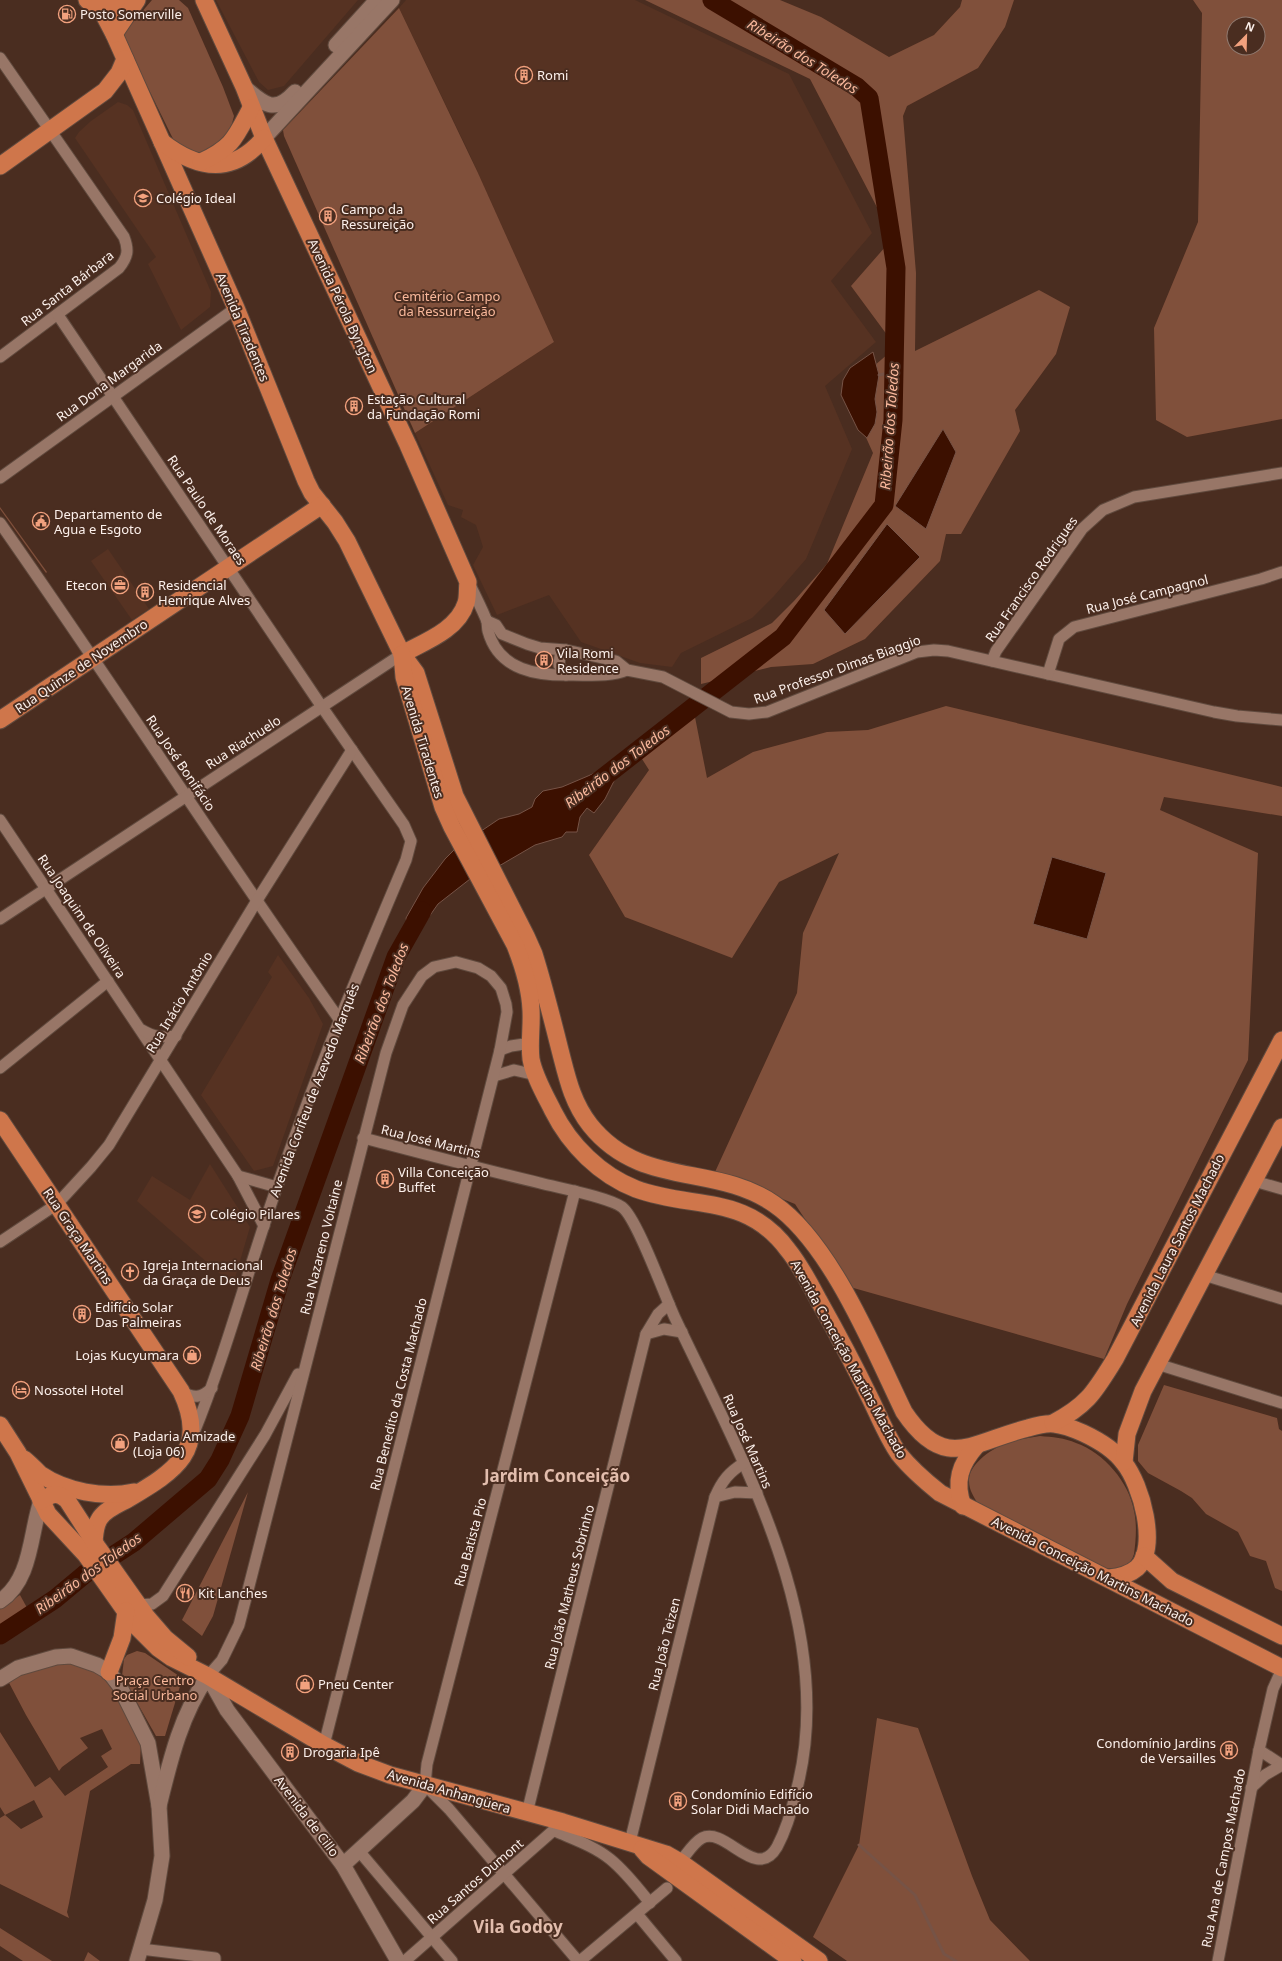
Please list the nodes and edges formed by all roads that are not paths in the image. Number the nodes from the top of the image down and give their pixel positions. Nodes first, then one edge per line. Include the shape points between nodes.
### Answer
1 (120, 0) edge
2 (137, 0) edge
3 (204, 0) edge
4 (377, 0) edge
5 (392, 0) edge
6 (92, 3) edge
7 (114, 34) junction
8 (0, 58) edge
9 (125, 59) junction
10 (244, 87) junction
11 (251, 108) junction
12 (50, 130) junction
13 (264, 138) junction
14 (160, 140) junction
15 (199, 163) junction
16 (0, 166) edge
17 (236, 308) junction
18 (58, 314) junction
19 (0, 357) edge
20 (113, 395) junction
21 (1282, 473) edge
22 (0, 478) edge
23 (322, 505) junction
24 (0, 523) edge
25 (230, 568) junction
26 (1282, 572) edge
27 (468, 582) junction
28 (487, 621) junction
29 (566, 650) junction
30 (402, 654) junction
31 (94, 657) junction
32 (992, 661) junction
33 (627, 670) junction
34 (1048, 674) junction
35 (566, 676) junction
36 (322, 707) junction
37 (0, 720) edge
38 (1282, 720) edge
39 (352, 750) junction
40 (186, 795) junction
41 (0, 820) edge
42 (458, 823) joint
43 (411, 841) joint
44 (46, 887) junction
45 (495, 889) junction
46 (256, 902) junction
47 (0, 919) edge
48 (108, 981) junction
49 (339, 1019) junction
50 (140, 1029) junction
51 (176, 1036) junction
52 (1282, 1040) edge
53 (530, 1043) junction
54 (500, 1050) junction
55 (161, 1060) junction
56 (0, 1068) edge
57 (565, 1073) junction
58 (536, 1075) junction
59 (494, 1076) junction
60 (0, 1120) edge
61 (1282, 1127) edge
62 (363, 1138) junction
63 (470, 1166) junction
64 (238, 1176) junction
65 (1254, 1181) junction
66 (277, 1187) junction
67 (1282, 1189) edge
68 (575, 1192) junction
69 (57, 1204) junction
70 (264, 1226) junction
71 (0, 1242) edge
72 (1204, 1275) junction
73 (1282, 1298) edge
74 (669, 1304) junction
75 (682, 1332) junction
76 (646, 1334) junction
77 (307, 1356) junction
78 (1157, 1364) junction
79 (213, 1387) junction
80 (181, 1391) junction
81 (1282, 1403) edge
82 (1053, 1424) junction
83 (0, 1425) edge
84 (265, 1435) junction
85 (191, 1440) junction
86 (284, 1444) junction
87 (977, 1446) junction
88 (18, 1453) junction
89 (1124, 1462) junction
90 (744, 1463) junction
91 (142, 1491) junction
92 (757, 1493) junction
93 (715, 1497) junction
94 (41, 1501) junction
95 (963, 1506) junction
96 (93, 1548) junction
97 (1144, 1556) junction
98 (1109, 1578) junction
99 (0, 1601) edge
100 (132, 1608) junction
101 (1282, 1636) edge
102 (1282, 1668) edge
103 (110, 1672) junction
104 (208, 1676) junction
105 (0, 1679) edge
106 (148, 1743) junction
107 (176, 1744) junction
108 (324, 1745) junction
109 (1259, 1750) junction
110 (1282, 1765) edge
111 (425, 1785) junction
112 (1251, 1788) junction
113 (159, 1806) junction
114 (527, 1813) junction
115 (559, 1826) junction
116 (634, 1844) junction
117 (359, 1851) junction
118 (680, 1862) junction
119 (343, 1865) junction
120 (505, 1874) junction
121 (667, 1888) dead end
122 (650, 1903) junction
123 (637, 1914) junction
124 (433, 1937) junction
125 (139, 1955) edge
126 (794, 1956) edge
127 (215, 1961) edge
128 (398, 1961) edge
129 (405, 1961) edge
130 (452, 1961) edge
131 (579, 1961) edge
132 (676, 1961) edge
133 (819, 1961) edge
134 (1218, 1961) edge

1 - 6 main road via 115,7 107,8
2 - 7 main road
3 - 10 main road, Avenida Pérola Byngton
4 - 10 main road via 281,104 266,104
5 - 13 main road
6 - 7 main road, Avenida Tiradentes via 103,14
7 - 9 main road, Avenida Tiradentes
8 - 12 street
9 - 12 main road via 119,73 104,91
9 - 14 main road, Avenida Tiradentes
10 - 11 main road, Avenida Pérola Byngton
11 - 13 main road, Avenida Pérola Byngton
11 - 15 main road via 230,144 220,153
12 - 16 main road
12 - 18 street, Rua Santa Bárbara via 124,237 128,254 119,268
13 - 15 main road via 245,156 229,163
13 - 27 main road, Avenida Pérola Byngton via 408,445
14 - 15 main road via 183,157
14 - 17 main road, Avenida Tiradentes
17 - 20 street, Rua Dona Margarida
17 - 23 main road, Avenida Tiradentes via 306,481
18 - 19 street, Rua Santa Bárbara
18 - 20 street, Rua Paulo de Moraes
20 - 22 street, Rua Dona Margarida
20 - 25 street, Rua Paulo de Moraes
21 - 32 street, Rua Francisco Rodrigues via 1134,497 1104,510 1082,529 996,651
23 - 25 main road, Rua Quinze de Novembro
23 - 30 main road, Avenida Tiradentes via 347,541
24 - 31 street, Rua José Bonifácio
25 - 31 main road, Rua Quinze de Novembro
25 - 36 street, Rua Paulo de Moraes
26 - 34 street, Rua José Campagnol via 1074,627 1059,639
27 - 28 street
27 - 30 main road, Avenida Pérola Byngton via 466,603 456,621 448,629
28 - 29 street via 496,625 502,634 520,642 540,648
28 - 35 street via 488,631 498,652 512,664 531,672
29 - 33 street via 616,661
29 - 35 street via 560,656 558,665
30 - 36 street, Rua Riachuelo
30 - 42 main road, Avenida Tiradentes via 404,677 432,774
31 - 37 main road, Rua Quinze de Novembro
31 - 40 street, Rua José Bonifácio
32 - 33 street, Rua Professor Dimas Biaggio via 948,651 917,652 766,712 740,714 715,705 663,677
32 - 34 street, Rua Professor Dimas Biaggio
33 - 35 street via 616,675
34 - 38 street, Rua Professor Dimas Biaggio via 1214,712
36 - 39 street, Rua Paulo de Moraes
36 - 40 street, Rua Riachuelo
39 - 43 street, Rua Paulo de Moraes via 404,825
39 - 46 street, Rua Inácio Antônio
40 - 44 street, Rua Riachuelo
40 - 46 street, Rua José Bonifácio
41 - 44 street, Rua Joaquim de Oliveira
42 - 45 main road, Avenida Conceição Martins Machado
43 - 49 street, Avenida Corifeu de Azevedo Marquês via 406,860
44 - 47 street, Rua Riachuelo
44 - 48 street, Rua Joaquim de Oliveira
45 - 53 main road, Avenida Conceição Martins Machado via 521,961 531,1008
45 - 57 main road, Avenida Conceição Martins Machado via 534,954
46 - 49 street, Rua José Bonifácio
46 - 51 street, Rua Inácio Antônio
48 - 50 street, Rua Joaquim de Oliveira
48 - 56 street
49 - 66 street, Avenida Corifeu de Azevedo Marquês
50 - 51 street via 162,1038
50 - 55 street, Rua Joaquim de Oliveira
51 - 55 street, Rua Inácio Antônio
52 - 82 main road, Avenida Laura Santos Machado via 1115,1359 1084,1404
53 - 54 street
53 - 57 main road via 540,1044 551,1050
53 - 58 main road, Avenida Conceição Martins Machado
54 - 59 street, Rua Benedito da Costa Machado
54 - 62 street, Rua Nazareno Voltaine via 507,1012 504,996 496,981 484,971 463,963 449,962 428,971 417,982 403,1005 386,1052
55 - 64 street, Rua Joaquim de Oliveira
55 - 69 street, Rua Inácio Antônio via 109,1145
57 - 87 main road, Avenida Conceição Martins Machado via 578,1109 605,1141 623,1154 659,1170 730,1184 750,1191 773,1203 792,1218 817,1248 839,1284 915,1429 929,1441 946,1448
58 - 59 street via 514,1070
58 - 95 main road, Avenida Conceição Martins Machado via 565,1131 595,1164 617,1180 652,1193 727,1208 747,1215 766,1226 779,1238 810,1283 899,1454 921,1478
59 - 63 street, Rua Benedito da Costa Machado
60 - 69 main road, Rua Graça Martins
61 - 65 main road
62 - 63 street, Rua José Martins
62 - 77 street, Rua Nazareno Voltaine
63 - 68 street, Rua José Martins
63 - 108 street, Rua Benedito da Costa Machado
64 - 66 street
64 - 70 street, Rua Joaquim de Oliveira
65 - 67 street
65 - 72 main road
66 - 70 street, Avenida Corifeu de Azevedo Marquês
68 - 74 street, Rua José Martins via 616,1204 626,1211 634,1223
68 - 111 street, Rua Batista Pio via 427,1764
69 - 71 street, Rua Inácio Antônio
69 - 80 main road, Rua Graça Martins
70 - 79 street, Avenida Corifeu de Azevedo Marquês
72 - 73 street
72 - 78 main road
74 - 75 street, Rua José Martins
74 - 76 street, Rua João Matheus Sobrinho via 658,1314
75 - 76 street via 664,1329
75 - 90 street, Rua José Martins
76 - 114 street, Rua João Matheus Sobrinho
77 - 84 street
77 - 86 street, Rua Nazareno Voltaine
78 - 81 street
78 - 89 main road via 1132,1417
79 - 80 street via 199,1397
79 - 85 street, Avenida Corifeu de Azevedo Marquês
80 - 85 main road, Rua Graça Martins via 189,1408
82 - 87 main road, Avenida Conceição Martins Machado via 1014,1431
82 - 89 main road, Avenida Conceição Martins Machado via 1100,1442
83 - 88 main road
84 - 86 street
84 - 100 street via 163,1596 152,1604
85 - 91 main road, Avenida Corifeu de Azevedo Marquês via 175,1467
86 - 104 street, Rua Nazareno Voltaine via 238,1624 222,1660
87 - 95 main road via 963,1462 959,1472 958,1490
88 - 91 main road via 41,1474 78,1490 107,1495
88 - 94 main road
89 - 97 main road, Avenida Conceição Martins Machado via 1141,1497 1146,1524
90 - 92 street, Rua José Martins
90 - 93 street, Rua João Teizen via 722,1481
91 - 96 main road, Avenida Corifeu de Azevedo Marquês via 102,1516 95,1530
92 - 93 street via 735,1492
92 - 118 street, Rua José Martins via 795,1610 802,1650 807,1700 807,1734 800,1779 791,1813 776,1848 769,1857 749,1857 718,1838 710,1836 695,1844
93 - 116 street, Rua João Teizen
94 - 96 main road via 53,1521
94 - 96 main road via 54,1493 61,1494 67,1500
94 - 99 main road via 24,1568 12,1589
95 - 98 main road, Avenida Conceição Martins Machado
96 - 100 main road
97 - 98 main road via 1138,1567 1131,1572 1122,1577
97 - 101 main road, Avenida Conceição Martins Machado via 1172,1581
98 - 102 main road, Avenida Conceição Martins Machado
100 - 103 main road
100 - 104 main road via 136,1626 158,1648
102 - 109 street, Rua Ana de Campos Machado via 1273,1689
103 - 105 main road via 71,1656 42,1660 18,1668
103 - 106 main road
104 - 107 main road via 194,1698
104 - 108 main road, Avenida Anhangüera
104 - 119 main road, Avenida de Cillo via 227,1710
106 - 107 main road via 162,1748
106 - 113 main road
107 - 113 main road
108 - 111 main road, Avenida Anhangüera via 365,1765
109 - 110 street
109 - 112 street, Rua Ana de Campos Machado
110 - 112 street via 1265,1775
111 - 114 main road, Avenida Anhangüera
111 - 117 main road via 413,1801
111 - 120 street
112 - 134 street, Rua Ana de Campos Machado
113 - 125 main road via 162,1856 160,1880
114 - 115 main road, Avenida Anhangüera
115 - 116 main road, Avenida Anhangüera
115 - 120 street, Rua Santos Dumont
115 - 122 street via 609,1858
116 - 118 main road, Avenida Anhangüera via 666,1854
116 - 126 main road, Avenida Anhangüera
117 - 119 main road
117 - 124 street
118 - 126 main road, Avenida Anhangüera
119 - 128 main road, Avenida de Cillo
120 - 124 street, Rua Santos Dumont
120 - 131 street
121 - 122 street
122 - 123 street
123 - 131 street
123 - 132 street
124 - 129 street, Rua Santos Dumont
124 - 130 street
125 - 127 street via 215,1958
126 - 133 main road

